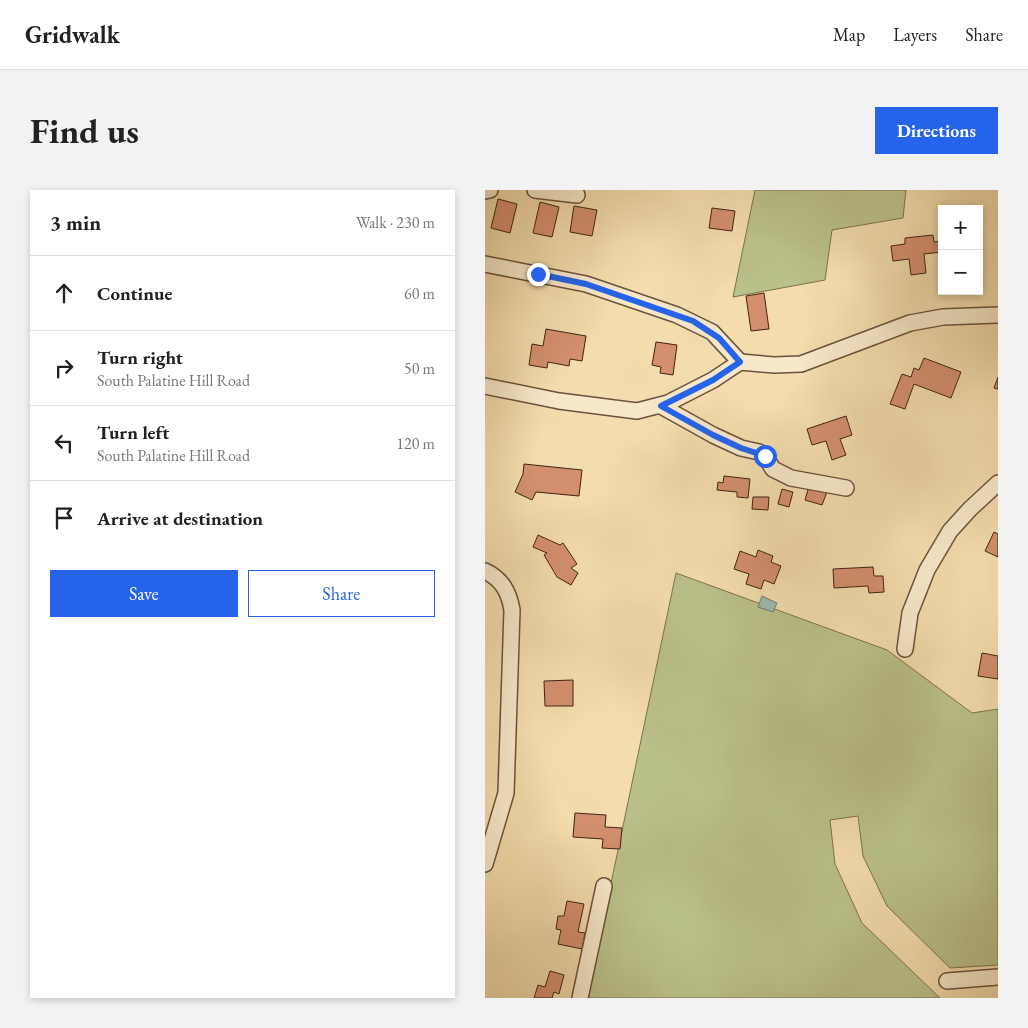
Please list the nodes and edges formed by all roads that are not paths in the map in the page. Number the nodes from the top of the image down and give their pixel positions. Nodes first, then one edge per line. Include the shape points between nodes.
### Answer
1 (490, 190) edge
2 (535, 190) edge
3 (485, 191) edge
4 (577, 196) dead end
5 (485, 264) edge
6 (998, 315) edge
7 (740, 362) junction
8 (485, 386) edge
9 (661, 406) junction
10 (998, 483) edge
11 (846, 488) dead end
12 (485, 571) edge
13 (905, 649) dead end
14 (485, 864) edge
15 (604, 886) dead end
16 (998, 977) edge
17 (947, 982) dead end
18 (580, 998) edge

1 - 3 street
2 - 4 street
5 - 7 street via 586,284 677,314 712,332
6 - 7 street via 910,322 801,364 774,366
7 - 9 street via 713,380
8 - 9 street via 625,410
9 - 11 street via 741,448 759,452 773,469 791,478
10 - 13 street via 950,530 927,570 910,613
12 - 14 street via 503,585 512,610 506,793
15 - 18 street
16 - 17 street

